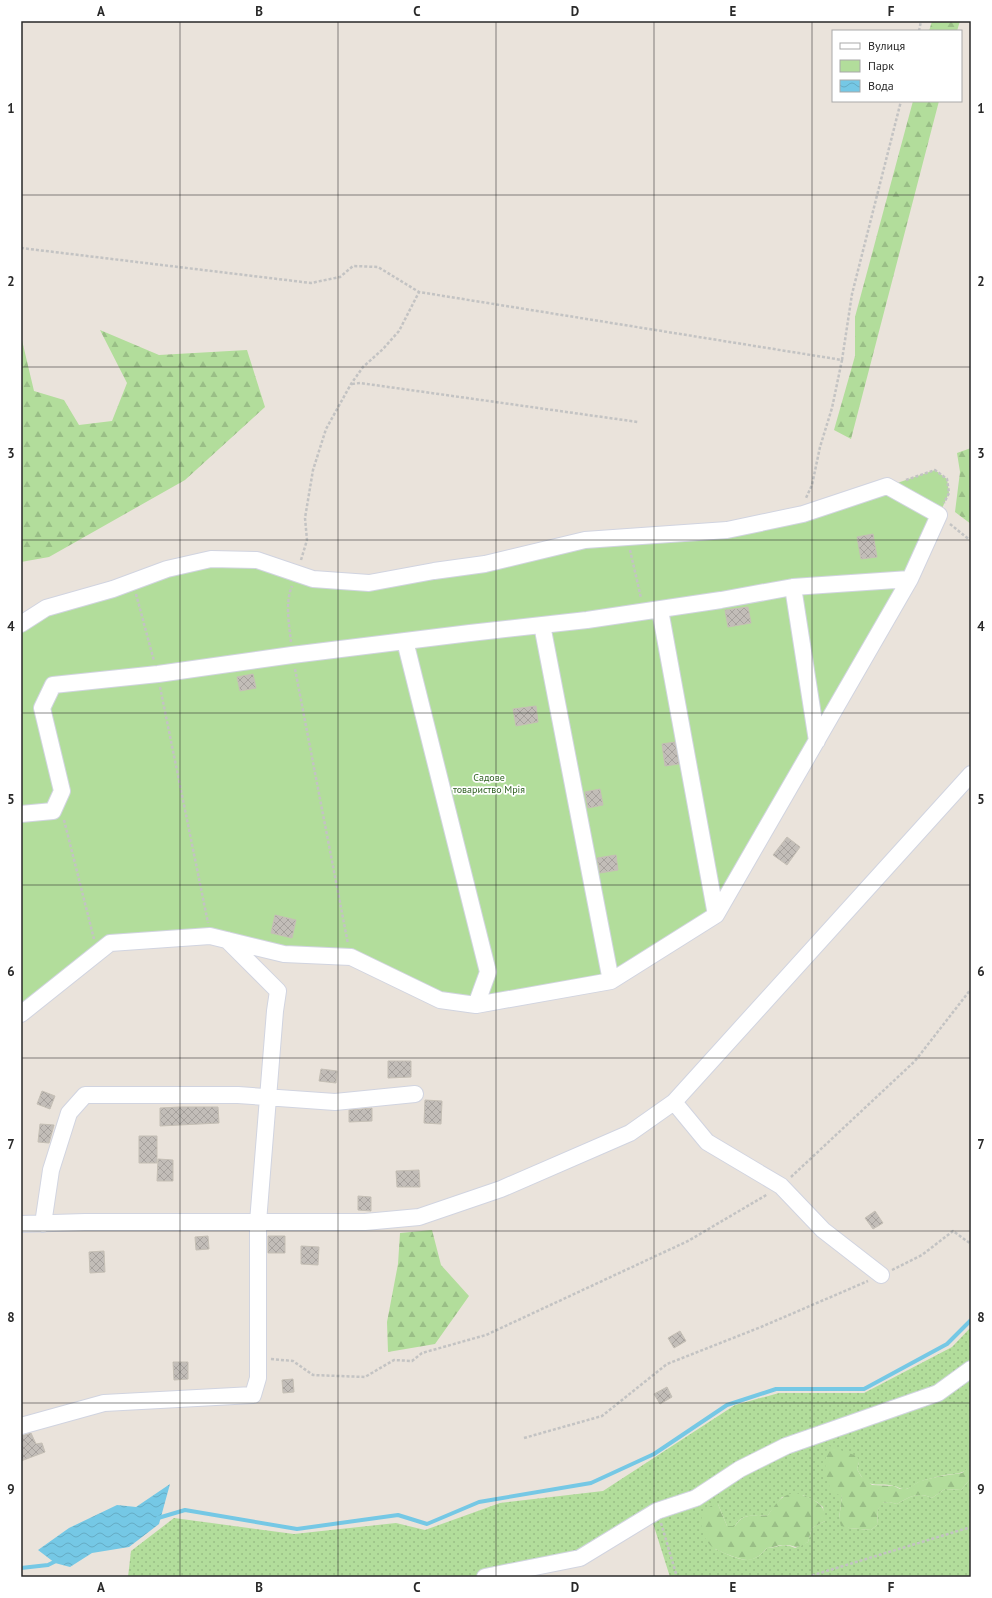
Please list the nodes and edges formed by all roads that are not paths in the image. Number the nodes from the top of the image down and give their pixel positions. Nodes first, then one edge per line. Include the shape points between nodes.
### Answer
1 (910, 579) junction
2 (793, 587) junction
3 (652, 611) junction
4 (21, 624) edge
5 (542, 625) junction
6 (405, 641) junction
7 (817, 741) junction
8 (971, 774) edge
9 (21, 814) edge
10 (716, 916) junction
11 (218, 938) junction
12 (612, 981) junction
13 (476, 1006) junction
14 (21, 1014) edge
15 (415, 1094) dead end
16 (268, 1098) junction
17 (674, 1102) junction
18 (258, 1222) junction
19 (21, 1224) edge
20 (43, 1224) junction
21 (881, 1275) road end
22 (971, 1369) edge
23 (21, 1426) edge
24 (485, 1577) edge

1 - 2 street
1 - 4 street via 939,515 887,486 803,514 727,530 585,540 485,564 369,583 313,579 257,560 211,560 167,569 46,608
1 - 7 street
2 - 3 street
2 - 7 street
3 - 5 street
3 - 10 street
5 - 6 street
5 - 12 street
6 - 9 street via 158,674 53,685 42,708 62,791 53,811
6 - 13 street via 488,972
7 - 10 street
8 - 17 street
10 - 12 street
11 - 13 street via 284,954 351,957 440,1000
11 - 14 street via 110,943
11 - 16 street via 278,991
12 - 13 street
15 - 16 street via 335,1102
16 - 18 street
16 - 20 street via 84,1095 69,1113 51,1170
17 - 18 street via 630,1133 501,1189 419,1217 365,1222
17 - 21 street via 707,1142 781,1186 823,1230
18 - 20 street
18 - 23 street via 258,1378 253,1395 104,1403
19 - 20 street
22 - 24 street via 938,1393 786,1446 740,1469 696,1498 657,1511 580,1558

